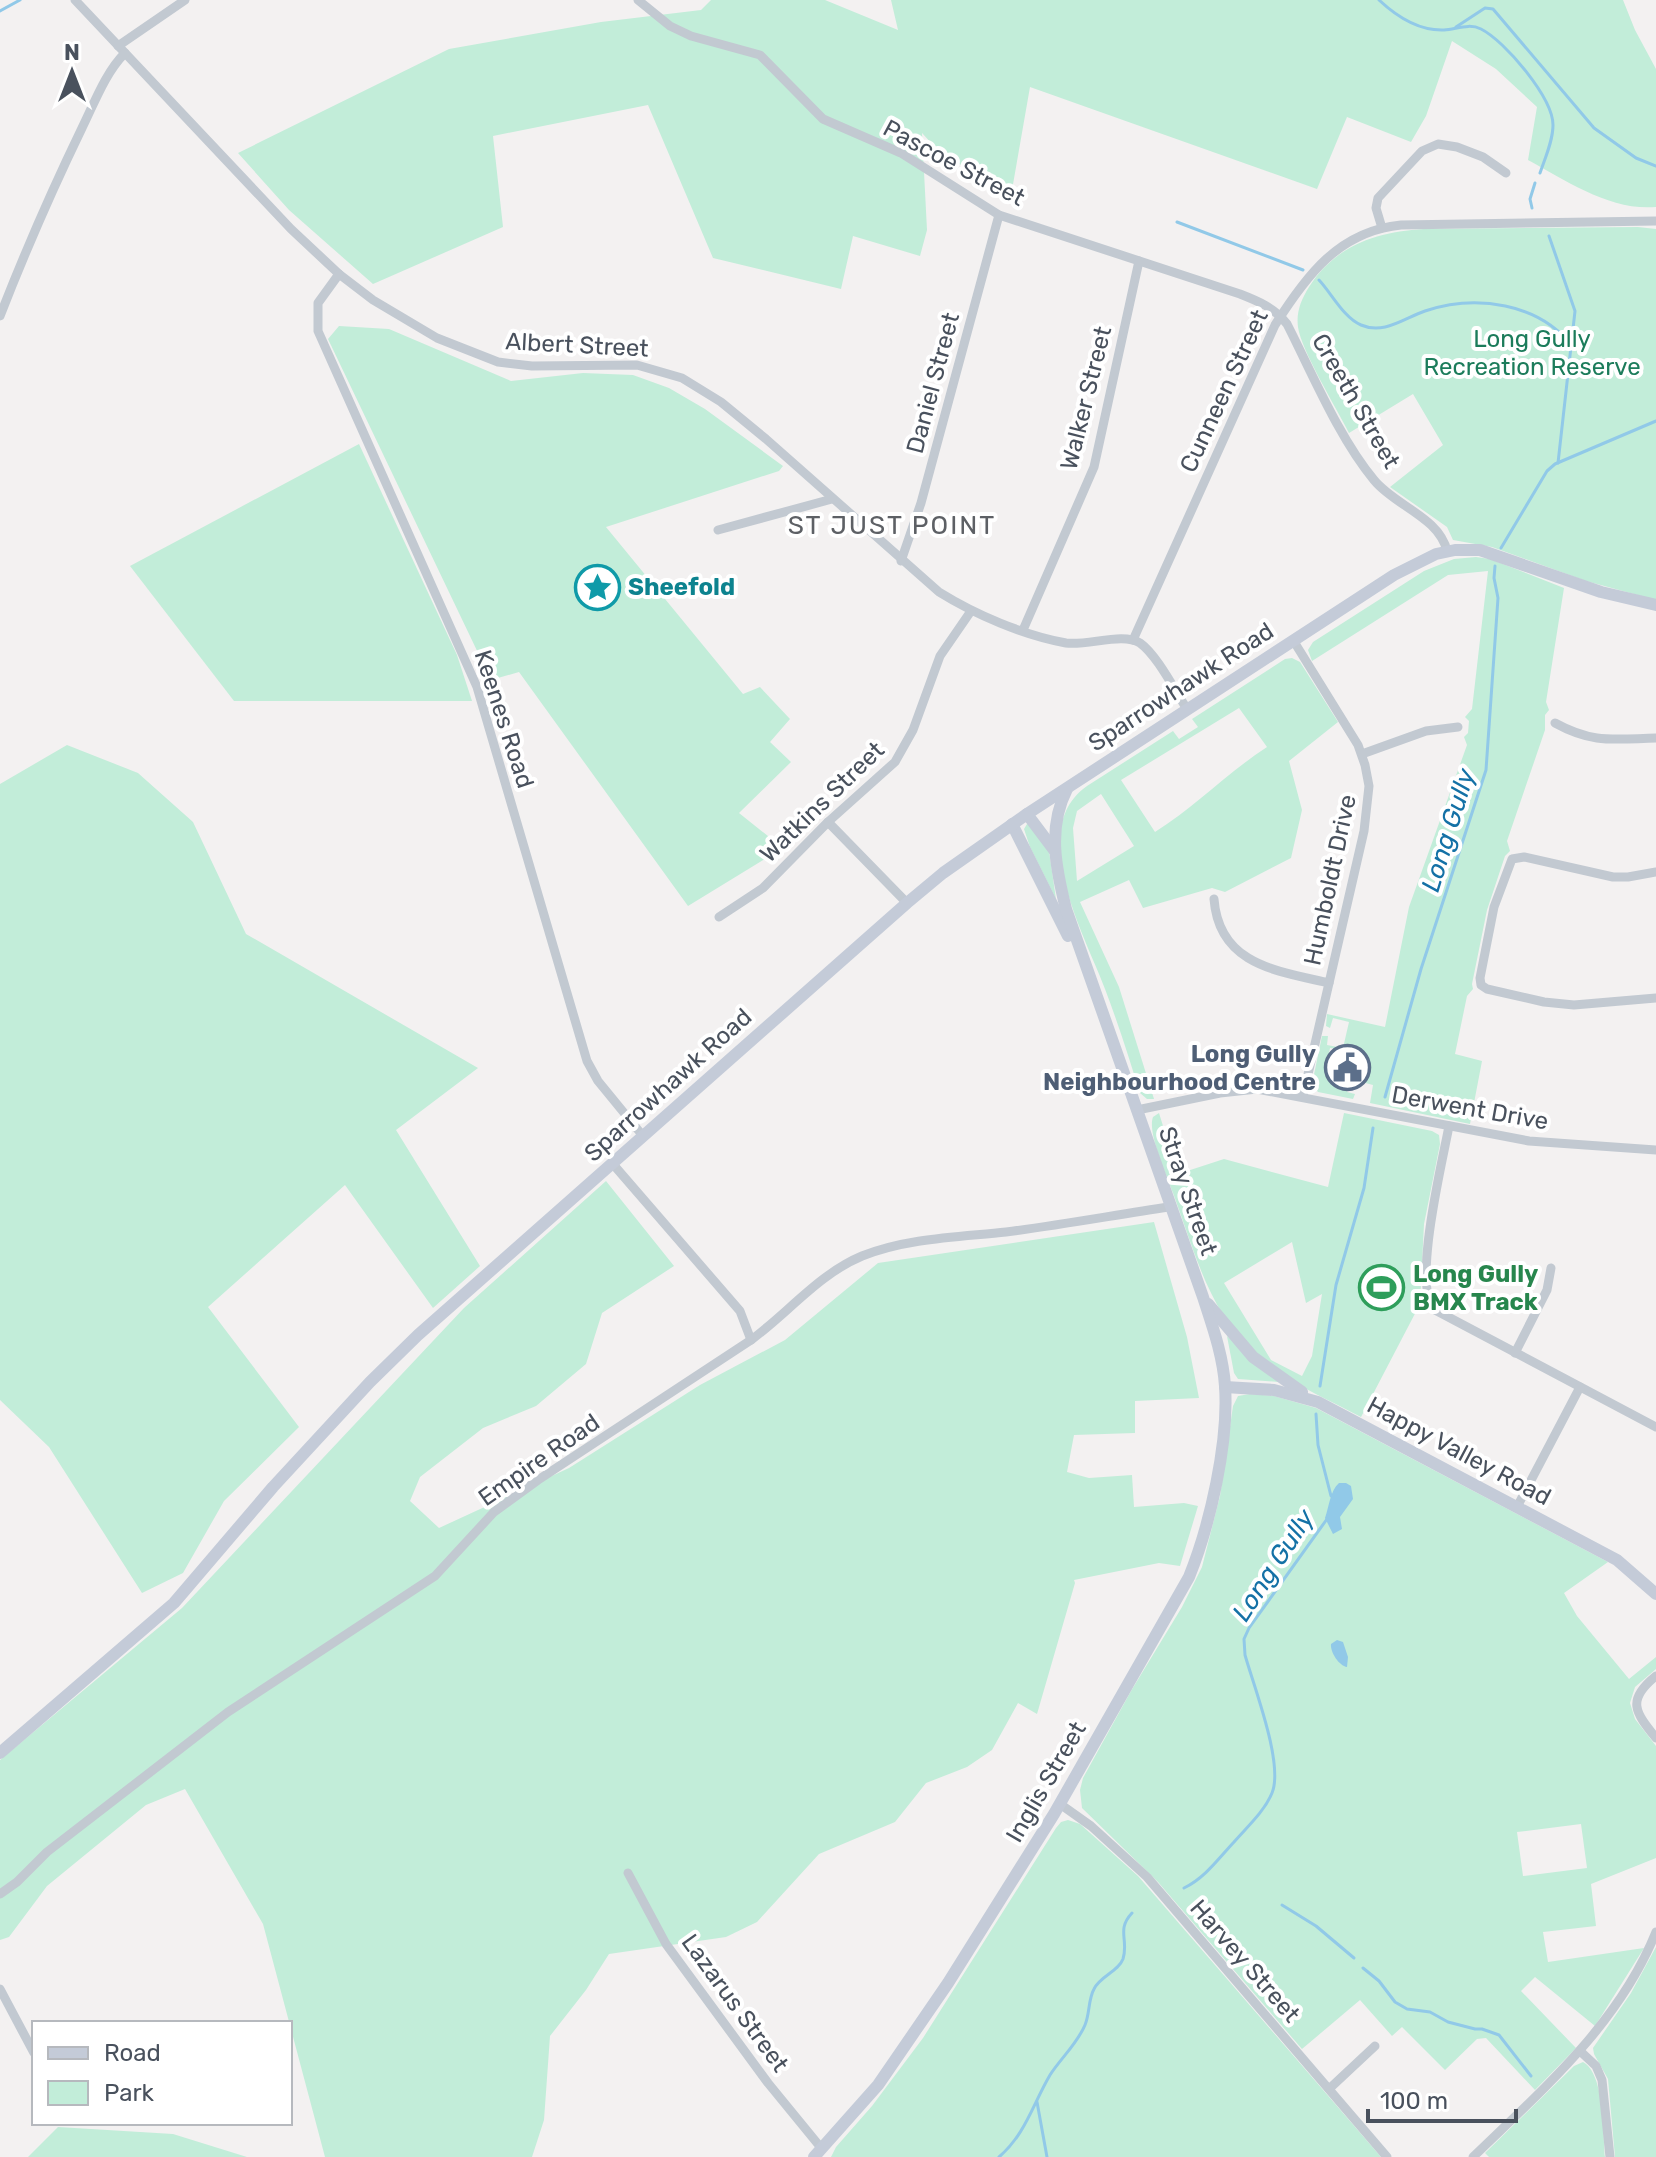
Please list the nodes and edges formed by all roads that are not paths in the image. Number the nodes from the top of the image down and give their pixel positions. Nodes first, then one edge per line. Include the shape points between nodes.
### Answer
1 (75, 0) edge
2 (185, 0) edge
3 (638, 0) edge
4 (122, 50) junction
5 (1506, 173) dead end
6 (999, 215) junction
7 (1656, 221) edge
8 (1382, 228) junction
9 (1139, 261) junction
10 (339, 274) junction
11 (0, 315) edge
12 (1281, 316) junction
13 (832, 499) junction
14 (718, 530) dead end
15 (1447, 551) junction
16 (901, 561) junction
17 (1656, 605) edge
18 (971, 611) junction
19 (1023, 630) junction
20 (1133, 640) junction
21 (1293, 640) junction
22 (1187, 709) junction
23 (1555, 723) dead end
24 (1458, 727) dead end
25 (1656, 738) edge
26 (1362, 754) junction
27 (1069, 786) junction
28 (1027, 814) junction
29 (828, 822) junction
30 (1012, 824) junction
31 (1055, 852) junction
32 (1656, 872) edge
33 (1214, 899) dead end
34 (907, 903) junction
35 (719, 917) dead end
36 (1085, 967) junction
37 (1329, 983) junction
38 (1656, 998) edge
39 (1303, 1096) junction
40 (1137, 1110) junction
41 (1449, 1126) junction
42 (643, 1136) junction
43 (1656, 1150) edge
44 (612, 1163) junction
45 (1169, 1207) junction
46 (1551, 1268) dead end
47 (1203, 1297) junction
48 (751, 1340) junction
49 (1515, 1353) junction
50 (1225, 1387) junction
51 (1580, 1387) junction
52 (1318, 1402) junction
53 (1656, 1414) edge
54 (1653, 1426) edge
55 (1517, 1507) junction
56 (1656, 1594) edge
57 (1656, 1676) edge
58 (1656, 1738) edge
59 (0, 1753) edge
60 (1060, 1804) junction
61 (628, 1873) dead end
62 (0, 1894) edge
63 (1656, 1932) edge
64 (0, 1989) edge
65 (1375, 2046) dead end
66 (32, 2049) edge
67 (1580, 2051) junction
68 (1329, 2089) junction
69 (818, 2153) edge
70 (1387, 2157) edge
71 (1473, 2157) edge
72 (1610, 2157) edge

1 - 4 street, Albert Street
2 - 4 street
3 - 6 street, Pascoe Street via 691,36 760,55 823,119 901,153
4 - 10 street, Albert Street
4 - 11 street via 44,208
5 - 8 street via 1457,147 1428,147 1378,198
6 - 9 street, Pascoe Street
6 - 16 street, Daniel Street
7 - 8 street, Cunneen Street
8 - 12 street, Cunneen Street via 1353,238 1332,253
9 - 12 street, Pascoe Street via 1240,294
9 - 19 street, Walker Street via 1094,467
10 - 13 street, Albert Street via 423,331 479,356 520,365 637,365 682,378 733,411
10 - 42 street, Keenes Road via 318,303 318,331 477,687 587,1061
12 - 15 street, Creeth Street via 1366,470 1389,496 1438,531
12 - 20 street, Cunneen Street
13 - 14 street
13 - 16 street, Albert Street
15 - 17 main road via 1488,552
15 - 21 main road, Sparrowhawk Road via 1410,566
16 - 18 street, Albert Street
18 - 19 street, Albert Street
18 - 29 street, Watkins Street via 940,656 901,754
19 - 20 street, Albert Street via 1079,644
20 - 22 street via 1149,652
21 - 22 main road, Sparrowhawk Road
21 - 26 street, Humboldt Drive
22 - 27 main road, Sparrowhawk Road
23 - 25 street via 1594,739
24 - 26 street via 1426,731
26 - 37 street, Humboldt Drive via 1368,809
27 - 28 main road, Sparrowhawk Road
27 - 31 main road, Stray Street via 1057,816
28 - 30 main road, Sparrowhawk Road
28 - 31 main road
29 - 34 street
29 - 35 street, Watkins Street via 763,888
30 - 34 main road, Sparrowhawk Road
30 - 36 main road, Stray Street
31 - 36 main road, Stray Street
32 - 38 street via 1613,877 1514,858 1494,907 1480,983 1487,989 1566,1004
33 - 37 street via 1221,929 1240,954 1270,969
34 - 42 main road, Sparrowhawk Road
36 - 40 main road, Stray Street
37 - 39 street, Humboldt Drive
39 - 40 street, Derwent Drive via 1233,1090
39 - 41 street, Derwent Drive
40 - 45 main road, Stray Street
41 - 43 street, Derwent Drive via 1529,1141
41 - 49 street via 1430,1221 1427,1301
42 - 44 main road, Sparrowhawk Road
44 - 48 street via 740,1311
44 - 59 main road, Sparrowhawk Road via 370,1382 174,1603
45 - 47 main road, Stray Street
45 - 48 street, Empire Road via 905,1244 862,1257 830,1274
46 - 49 street via 1547,1290
47 - 50 main road, Stray Street
47 - 52 main road via 1253,1357
48 - 62 street, Empire Road via 494,1512 435,1576 228,1712
49 - 51 street
50 - 52 main road, Happy Valley Road via 1274,1390
50 - 60 main road, Inglis Street via 1216,1477 1197,1557
51 - 54 street
51 - 55 street
52 - 55 main road, Happy Valley Road
53 - 54 street
55 - 56 main road, Happy Valley Road via 1617,1560
57 - 58 street via 1637,1697 1637,1710
60 - 68 street, Harvey Street via 1147,1877
60 - 69 main road, Inglis Street via 910,2042
61 - 69 street, Lazarus Street via 666,1944
63 - 67 street via 1627,1988
64 - 66 street
65 - 68 street
67 - 71 street
67 - 72 street via 1602,2080
68 - 70 street, Harvey Street

